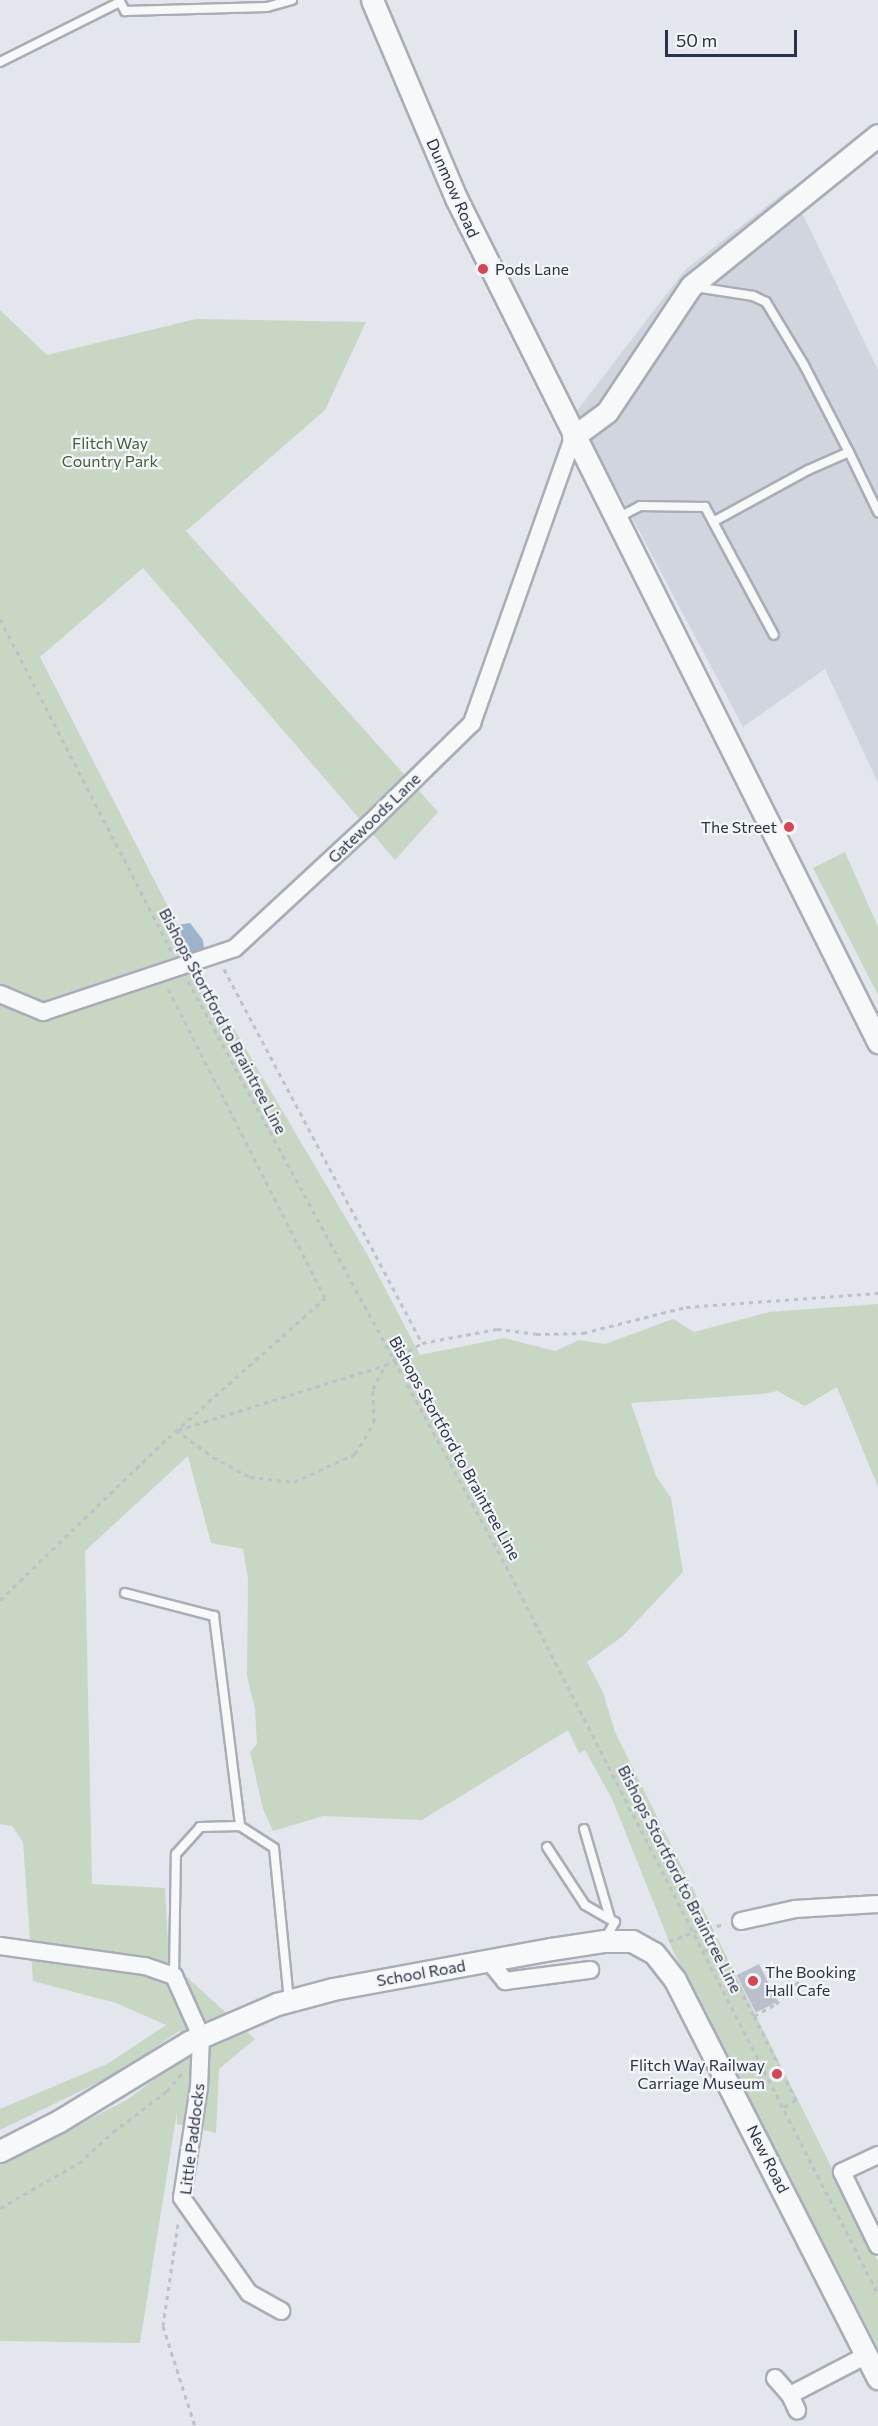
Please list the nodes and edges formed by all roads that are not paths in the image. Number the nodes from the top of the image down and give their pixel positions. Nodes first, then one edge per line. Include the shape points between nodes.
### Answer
1 (292, 0) edge
2 (372, 0) edge
3 (120, 1) edge
4 (0, 62) edge
5 (878, 135) edge
6 (691, 286) junction
7 (573, 437) junction
8 (849, 452) junction
9 (878, 512) edge
10 (615, 519) junction
11 (713, 522) junction
12 (774, 635) dead end
13 (0, 994) edge
14 (878, 1042) edge
15 (125, 1593) dead end
16 (240, 1826) junction
17 (584, 1829) dead end
18 (547, 1847) dead end
19 (878, 1904) edge
20 (610, 1918) junction
21 (741, 1921) road end
22 (604, 1941) junction
23 (0, 1946) edge
24 (647, 1948) joint
25 (489, 1961) junction
26 (590, 1970) dead end
27 (174, 1976) junction
28 (289, 2000) junction
29 (200, 2045) junction
30 (0, 2151) edge
31 (878, 2155) edge
32 (878, 2246) edge
33 (281, 2311) dead end
34 (867, 2355) junction
35 (775, 2378) dead end
36 (878, 2378) edge

1 - 3 lane via 267,7 125,11
2 - 7 street, Dunmow Road via 456,198
3 - 4 lane
5 - 6 street
6 - 7 street via 607,412
6 - 8 lane via 753,296 766,303 799,356
7 - 10 street
7 - 13 street, Gatewoods Lane via 472,723 368,825 235,948 43,1012
8 - 9 lane
8 - 11 lane
10 - 11 lane via 640,506 705,507
10 - 14 street
11 - 12 lane
15 - 16 lane via 214,1616
16 - 27 lane via 200,1827 176,1854
16 - 28 lane via 274,1848
17 - 20 lane
18 - 20 lane via 585,1905
19 - 21 street via 795,1910
20 - 22 lane via 615,1922
22 - 24 street, School Road via 627,1941
22 - 25 street, School Road
23 - 27 street via 145,1966
24 - 34 street, New Road via 662,1962 680,1990
25 - 26 street via 505,1981
25 - 28 street, School Road
27 - 29 street
28 - 29 street, School Road
29 - 30 street, School Road
29 - 33 street, Little Paddocks via 199,2087 182,2198 249,2293
31 - 32 street via 842,2172
34 - 35 street via 793,2403
34 - 36 street, New Road

